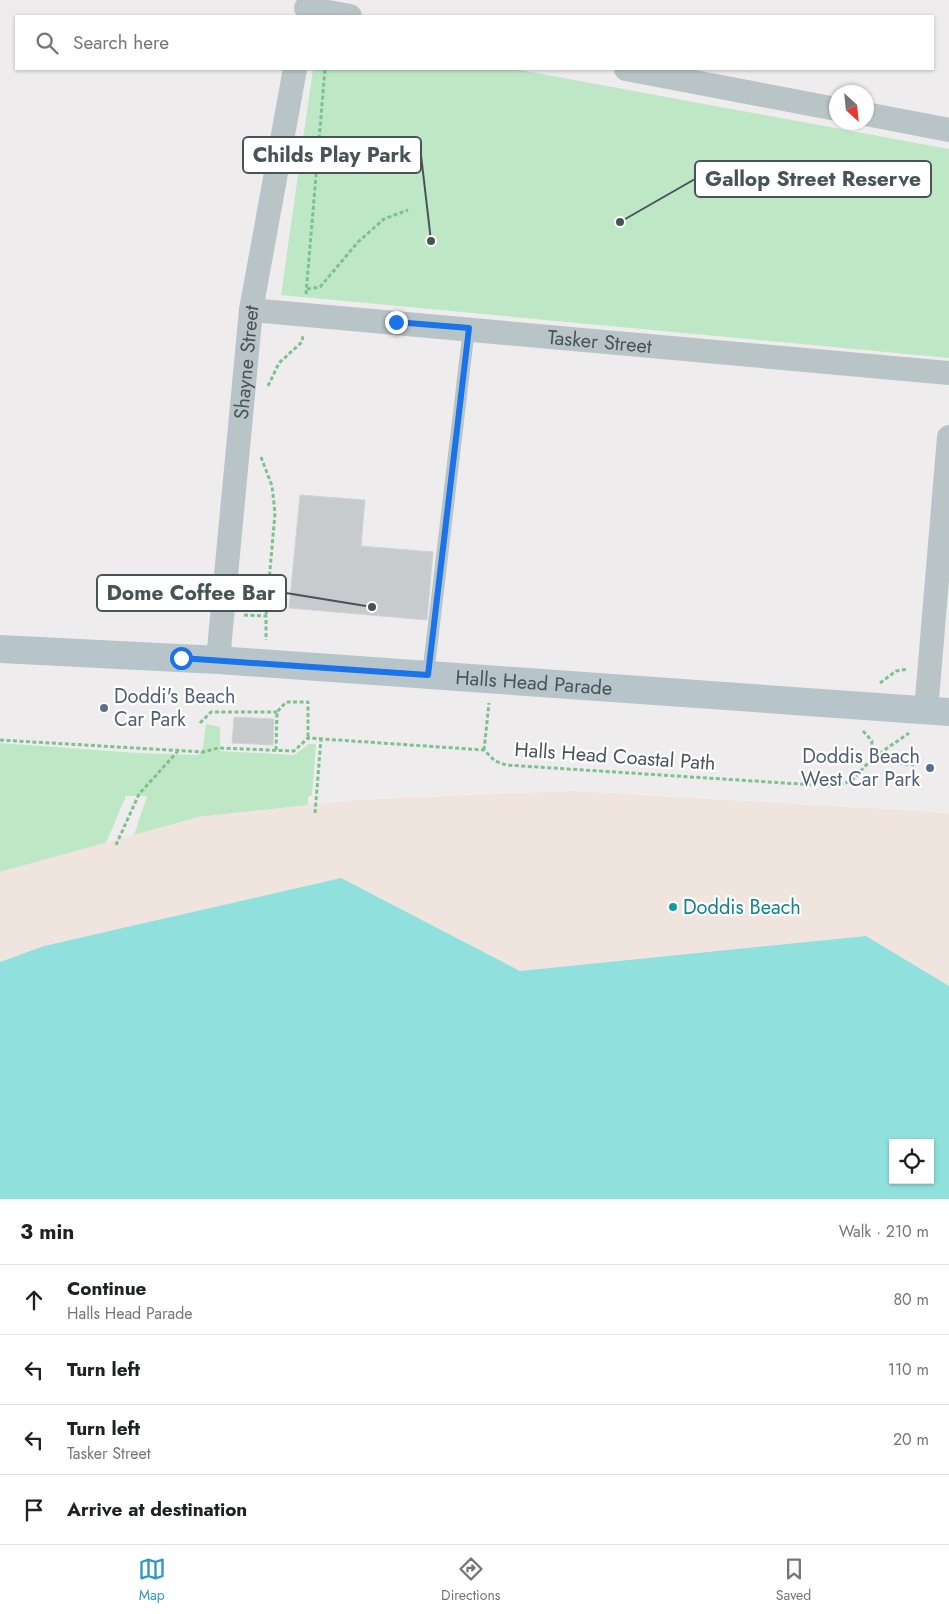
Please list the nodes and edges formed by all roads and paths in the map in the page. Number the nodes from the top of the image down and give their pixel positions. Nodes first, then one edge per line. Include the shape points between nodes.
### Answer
1 (306, 8) edge
2 (344, 15) edge
3 (295, 70) edge
4 (325, 70) edge
5 (631, 70) edge
6 (829, 108) edge
7 (874, 116) edge
8 (949, 130) edge
9 (408, 210) dead end
10 (306, 289) junction
11 (250, 310) junction
12 (305, 315) junction
13 (469, 328) junction
14 (949, 372) edge
15 (265, 391) dead end
16 (949, 436) edge
17 (262, 448) dead end
18 (241, 614) dead end
19 (266, 616) dead end
20 (242, 621) dead end
21 (259, 644) dead end
22 (266, 644) dead end
23 (0, 649) edge
24 (218, 660) junction
25 (929, 669) junction
26 (428, 675) junction
27 (491, 679) junction
28 (877, 685) dead end
29 (277, 712) junction
30 (930, 719) edge
31 (200, 723) dead end
32 (308, 738) junction
33 (321, 739) junction
34 (0, 740) edge
35 (276, 750) junction
36 (484, 750) junction
37 (178, 752) junction
38 (871, 760) junction
39 (914, 765) dead end
40 (315, 814) dead end
41 (116, 845) dead end

1 - 2 street
3 - 11 street, Shayne Street
4 - 10 path
5 - 6 street
7 - 8 street
9 - 10 path via 384,219 358,242 320,286
10 - 12 path
11 - 12 street, Tasker Street
11 - 24 street, Shayne Street
12 - 13 street, Tasker Street
12 - 15 path via 302,342 279,363
13 - 14 street, Tasker Street
13 - 26 lane
16 - 25 street
17 - 19 path via 261,458 272,486 275,513
18 - 20 path
21 - 22 path
23 - 24 street, Halls Head Parade
24 - 26 street, Halls Head Parade
25 - 28 path via 896,671
25 - 30 street
26 - 27 street, Halls Head Parade
27 - 30 street, Halls Head Parade
27 - 36 path
29 - 31 path via 211,712
29 - 32 path via 286,702 308,702
29 - 35 path
30 - 38 path, Halls Head Coastal Path
32 - 33 path
32 - 35 path via 294,750
33 - 36 path
33 - 40 path
34 - 37 path
35 - 37 path via 218,748
36 - 38 path, Halls Head Coastal Path via 495,761 506,765 831,786 857,778
37 - 41 path via 139,794
38 - 39 path

